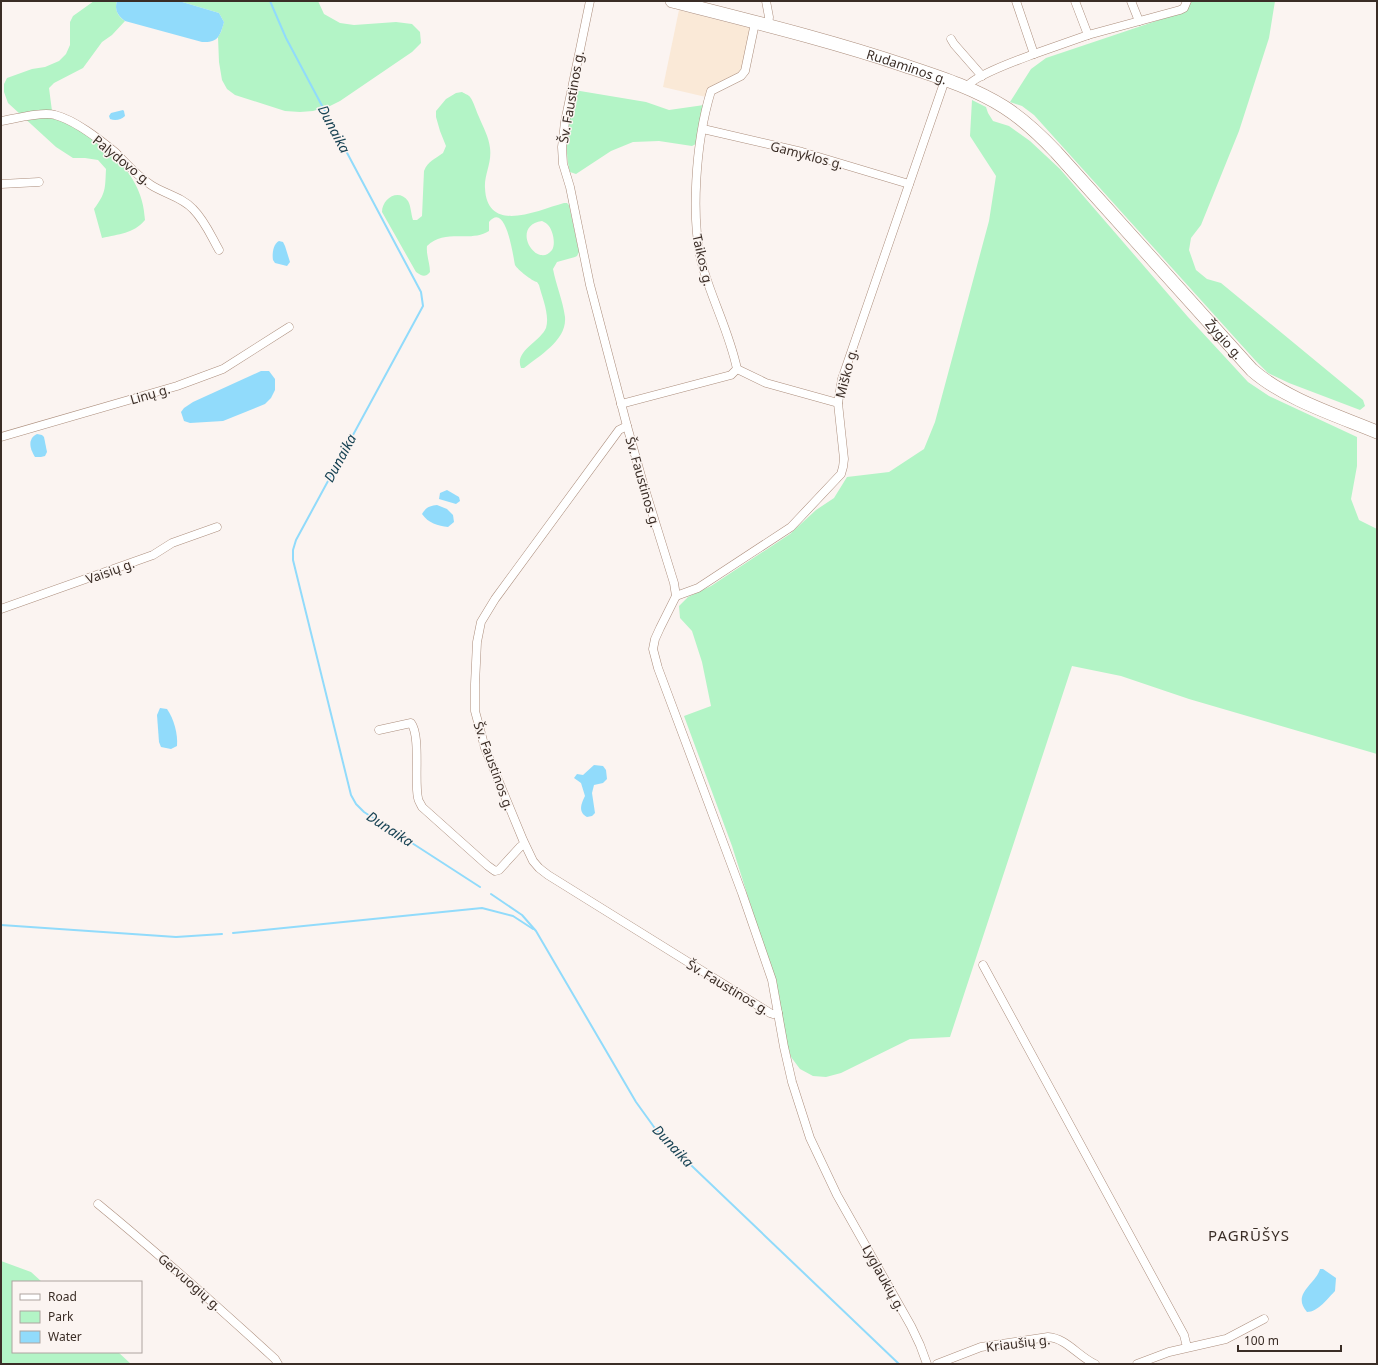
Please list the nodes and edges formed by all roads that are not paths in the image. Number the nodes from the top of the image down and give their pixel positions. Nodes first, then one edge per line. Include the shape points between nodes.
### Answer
1 (590, 1) edge
2 (672, 1) edge
3 (766, 1) edge
4 (1016, 1) edge
5 (1075, 1) edge
6 (1131, 1) edge
7 (1187, 2) edge
8 (1139, 21) junction
9 (755, 22) junction
10 (768, 26) junction
11 (1088, 35) junction
12 (951, 39) dead end
13 (1034, 54) junction
14 (982, 76) junction
15 (945, 80) junction
16 (966, 88) junction
17 (1, 121) edge
18 (703, 129) junction
19 (39, 182) dead end
20 (1, 184) edge
21 (909, 184) junction
22 (1103, 204) joint
23 (219, 250) dead end
24 (289, 327) dead end
25 (737, 369) junction
26 (838, 403) junction
27 (621, 404) junction
28 (627, 426) junction
29 (1377, 432) edge
30 (1, 437) edge
31 (217, 527) dead end
32 (676, 596) junction
33 (1, 609) edge
34 (379, 730) dead end
35 (524, 844) junction
36 (983, 965) dead end
37 (778, 1014) junction
38 (837, 1194) joint
39 (98, 1204) dead end
40 (1264, 1319) dead end
41 (1187, 1347) junction
42 (278, 1364) edge
43 (927, 1364) edge
44 (937, 1364) edge
45 (1095, 1364) edge
46 (1137, 1364) edge

1 - 27 street, Šv. Faustinos g. via 565,122 563,164 590,285
2 - 9 main road, Rudaminos g.
3 - 10 street
4 - 13 street
5 - 11 street
6 - 8 street
7 - 8 street via 1180,10
8 - 11 street
9 - 10 main road, Rudaminos g.
9 - 18 street, Taikos g. via 745,71 742,76 711,91
10 - 15 main road, Rudaminos g. via 873,55
11 - 13 street
12 - 14 street
13 - 14 street
14 - 16 street
15 - 16 main road, Rudaminos g.
15 - 21 street, Miško g.
16 - 22 main road, Rudaminos g. via 1002,106 1038,133
17 - 23 street, Palydovo g. via 54,114 72,122 115,153 135,174 193,208
18 - 21 street, Gamyklos g. via 802,152
18 - 25 street, Taikos g. via 696,196 699,251
19 - 20 street
21 - 26 street, Miško g. via 842,379
22 - 29 main road, Žygio g. via 1262,379 1290,395
24 - 30 street, Linų g. via 223,369 184,384
25 - 26 street via 766,383
25 - 27 street via 731,375
26 - 32 street, Miško g. via 844,459 841,474 791,527 698,588
27 - 28 street, Šv. Faustinos g.
28 - 32 street, Šv. Faustinos g.
28 - 35 street, Šv. Faustinos g. via 619,430 495,599 481,622 477,649 475,711 485,748
31 - 33 street, Vaisių g. via 172,543 153,555
32 - 37 street, Šv. Faustinos g. via 655,639 653,649 772,980
34 - 35 street via 412,723 416,740 418,799 422,807 488,866 495,871 499,870
35 - 37 street, Šv. Faustinos g. via 533,861 548,875 770,1013
36 - 41 street via 1184,1335
37 - 38 street, Šv. Faustinos g. via 792,1082 810,1138
38 - 43 street, Lyglaukių g. via 911,1326
39 - 42 street, Gervuogių g. via 213,1303
40 - 41 street via 1226,1339
41 - 46 street
44 - 45 street, Kriaušių g. via 981,1347 1048,1337 1059,1339

